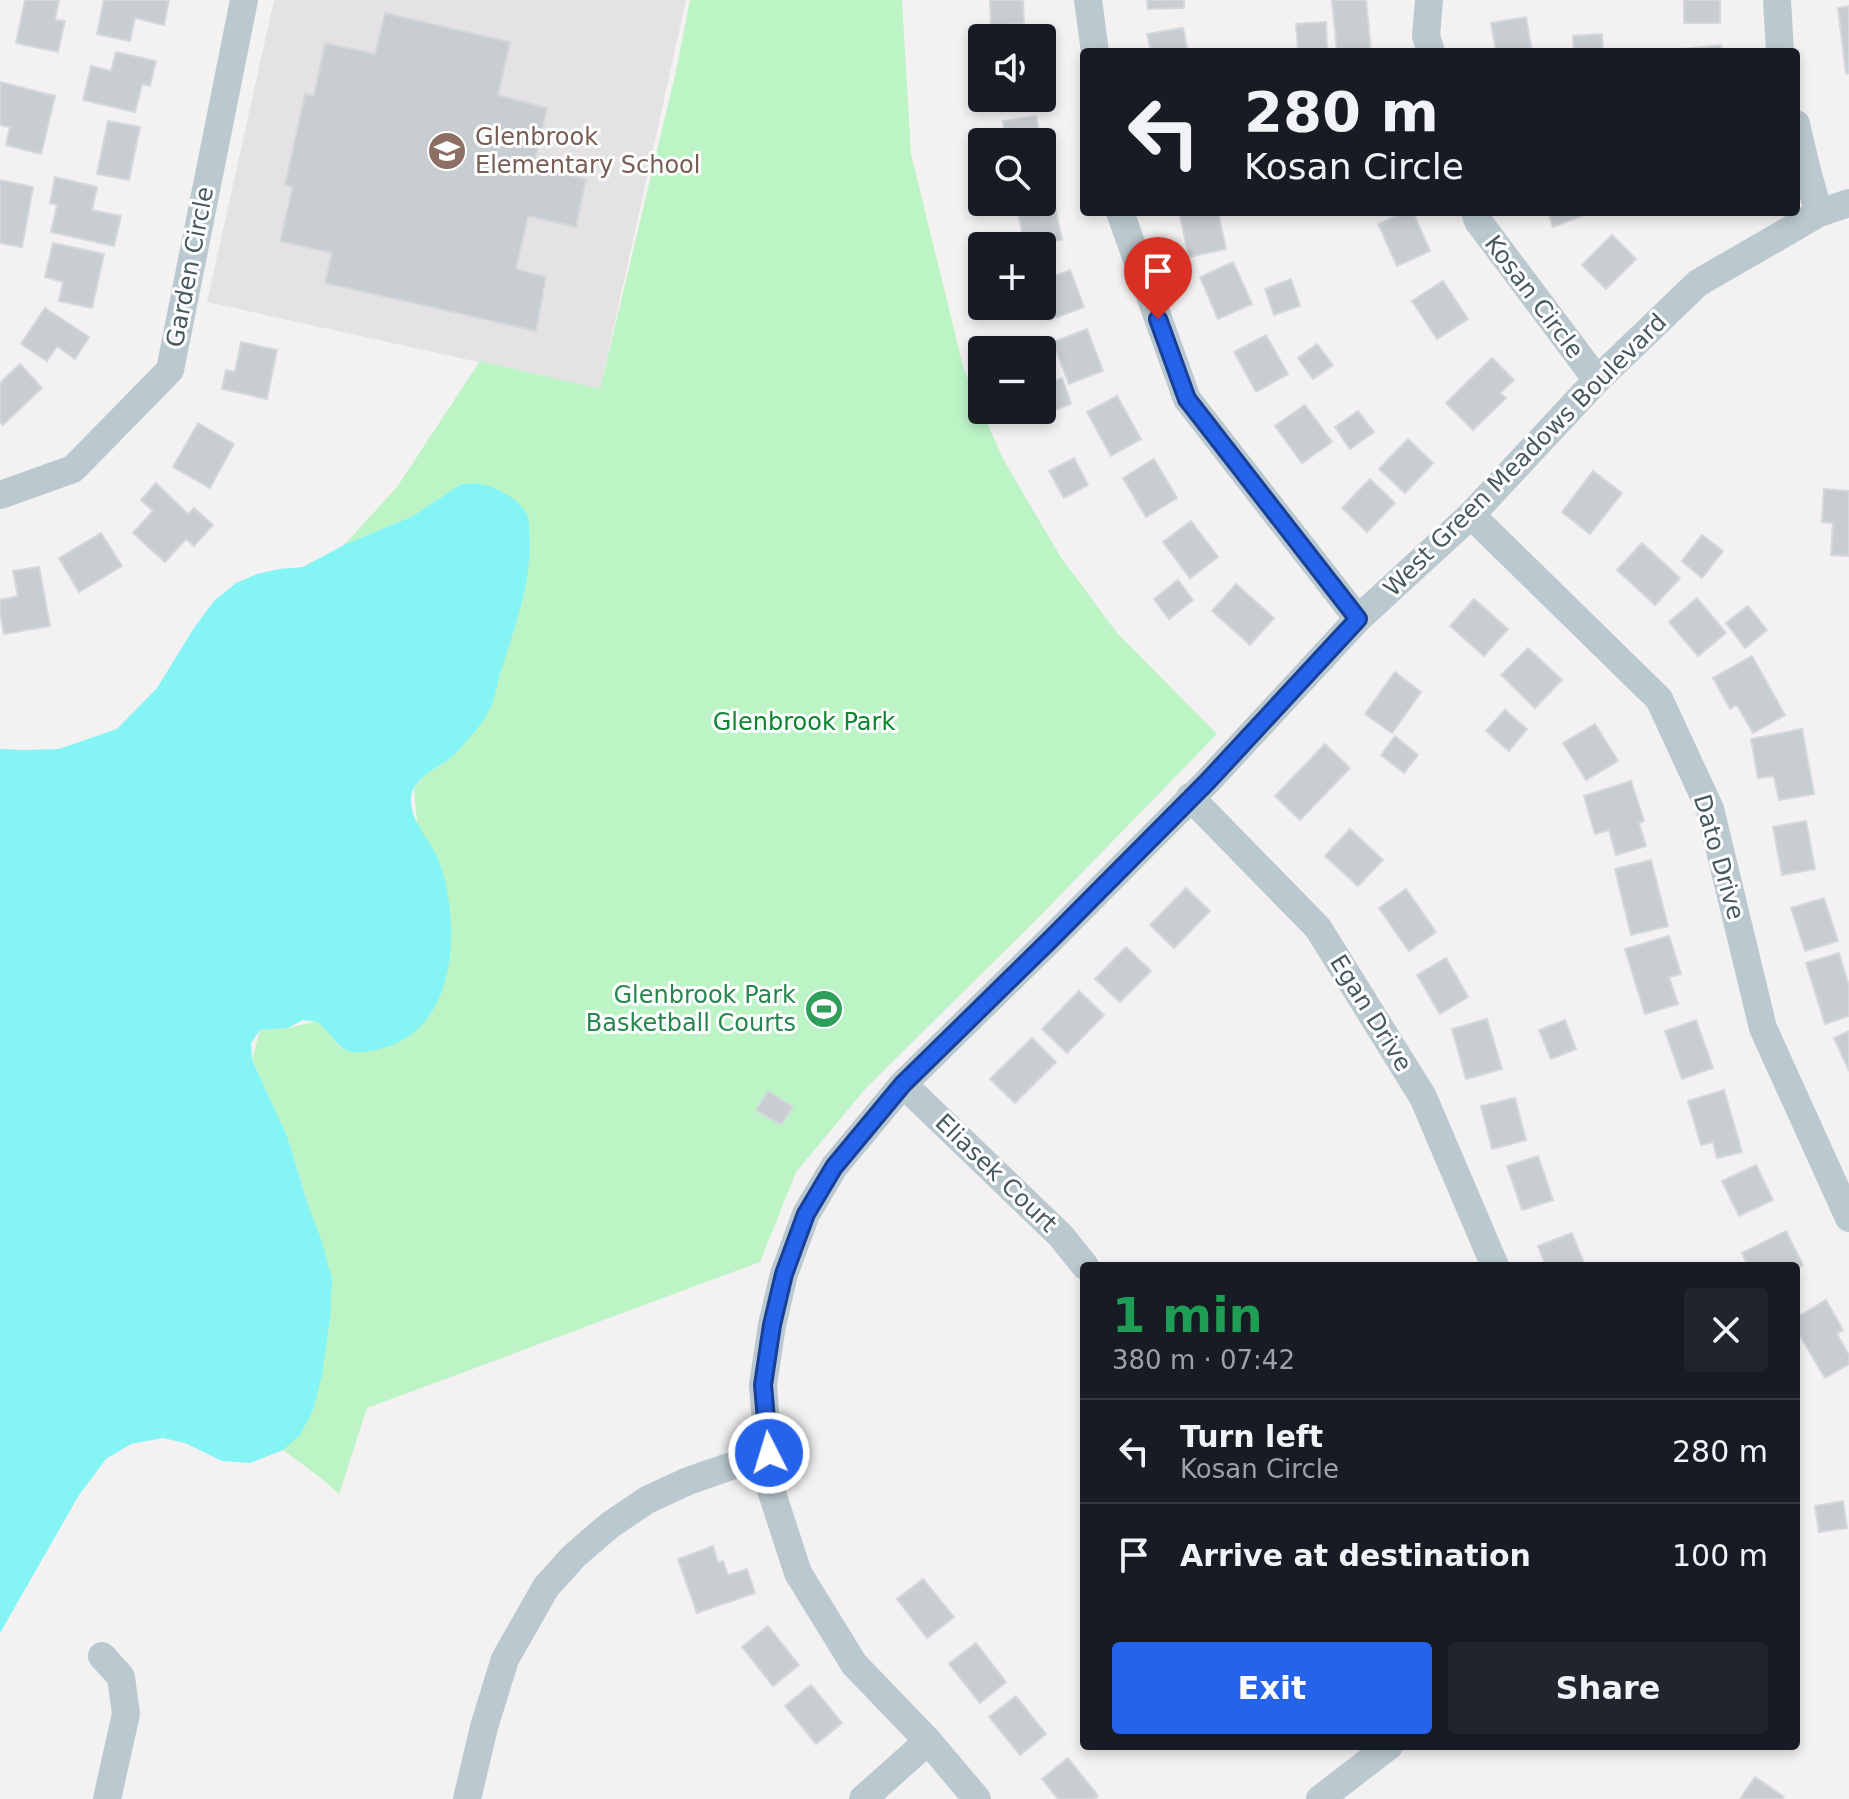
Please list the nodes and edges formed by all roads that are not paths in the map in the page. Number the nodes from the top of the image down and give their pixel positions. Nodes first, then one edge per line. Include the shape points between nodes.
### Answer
1 (244, 0) edge
2 (1088, 0) edge
3 (1429, 0) edge
4 (1777, 0) edge
5 (1094, 48) edge
6 (1430, 48) edge
7 (1780, 48) edge
8 (1800, 141) edge
9 (1849, 203) edge
10 (1819, 213) junction
11 (1121, 216) edge
12 (1476, 216) edge
13 (1597, 380) junction
14 (0, 495) edge
15 (1471, 515) junction
16 (1358, 619) junction
17 (1190, 797) junction
18 (903, 1084) junction
19 (1849, 1218) edge
20 (1082, 1262) edge
21 (1493, 1262) edge
22 (769, 1453) junction
23 (102, 1656) dead end
24 (928, 1741) junction
25 (1384, 1750) edge
26 (107, 1799) edge
27 (467, 1799) edge
28 (863, 1799) edge
29 (977, 1799) edge
30 (1320, 1799) edge

1 - 14 street, Garden Circle via 170,370 73,469
2 - 5 street
3 - 6 street
4 - 7 street
8 - 10 street
9 - 10 street, West Green Meadows Boulevard
10 - 13 street, West Green Meadows Boulevard via 1698,283
11 - 16 street via 1187,399
12 - 13 street, Kosan Circle
13 - 15 street, West Green Meadows Boulevard
15 - 16 street, West Green Meadows Boulevard
15 - 19 street, Dato Drive via 1659,699 1710,809 1763,1028
16 - 17 street, West Green Meadows Boulevard
17 - 18 street, West Green Meadows Boulevard
17 - 21 street, Egan Drive via 1318,928 1423,1097
18 - 20 street, Eliasek Court
18 - 22 street, West Green Meadows Boulevard via 834,1167 806,1214 788,1262 763,1385
22 - 24 street, West Green Meadows Boulevard via 771,1490 798,1573 854,1664
22 - 27 street via 647,1500 586,1545 546,1587 505,1659
23 - 26 street via 121,1677 126,1714
24 - 28 street
24 - 29 street, West Green Meadows Boulevard
25 - 30 street

